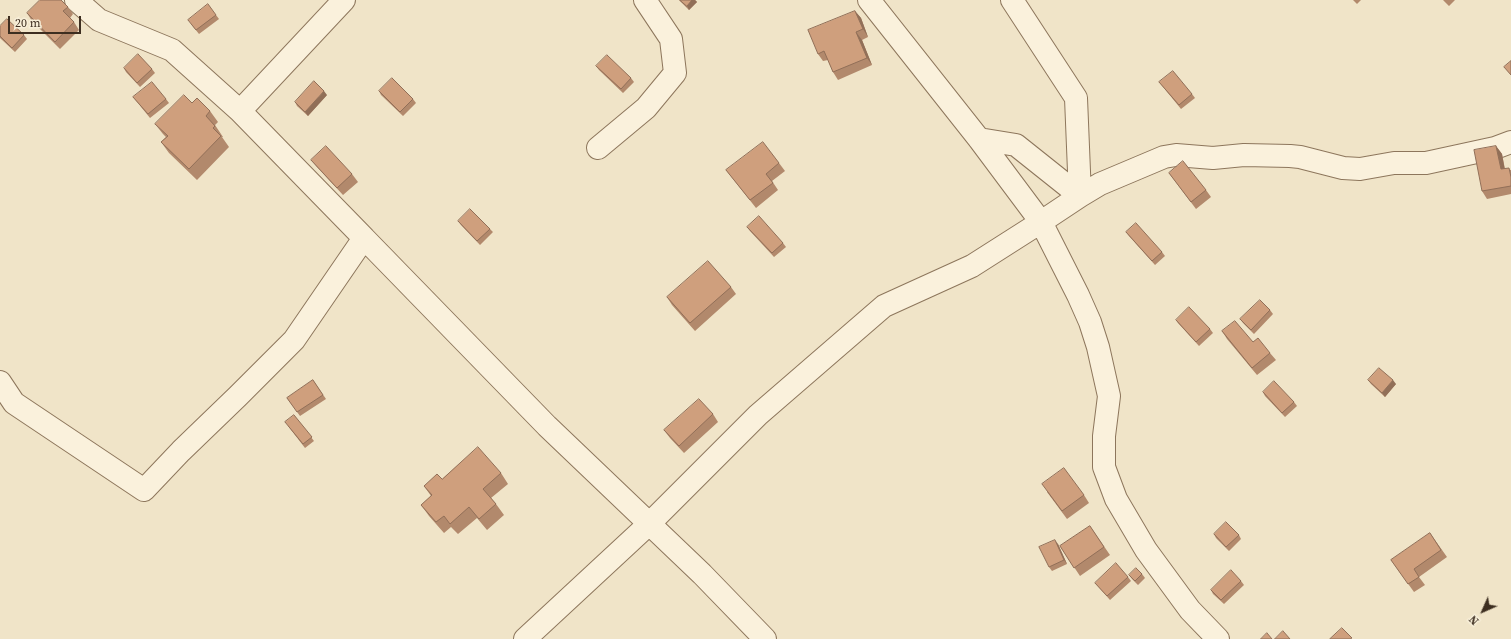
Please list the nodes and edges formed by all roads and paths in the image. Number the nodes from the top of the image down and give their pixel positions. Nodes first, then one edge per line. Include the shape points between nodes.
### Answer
1 (76, 0) edge
2 (344, 0) edge
3 (645, 0) edge
4 (869, 0) edge
5 (1012, 0) edge
6 (240, 111) junction
7 (979, 139) junction
8 (1511, 142) edge
9 (598, 148) dead end
10 (1080, 196) junction
11 (1042, 222) junction
12 (364, 238) junction
13 (0, 382) edge
14 (649, 524) junction
15 (525, 639) edge
16 (765, 639) edge
17 (1218, 639) edge

1 - 6 street via 98,20 172,50
2 - 6 street
3 - 9 street via 671,40 675,73 646,108
4 - 7 street
5 - 10 street via 1076,98
6 - 12 street
7 - 10 street via 1016,145
7 - 11 street
8 - 10 street via 1426,163 1394,163 1360,169 1343,168 1290,156 1244,155 1213,158 1176,155 1164,157 1100,184
10 - 11 street
11 - 14 street via 972,266 884,306 758,414
11 - 17 street via 1078,295 1098,347 1109,396 1104,436 1104,467 1116,499 1150,556 1190,610
12 - 13 street via 294,340 144,490 14,403
12 - 14 street via 546,426
14 - 15 street
14 - 16 street

